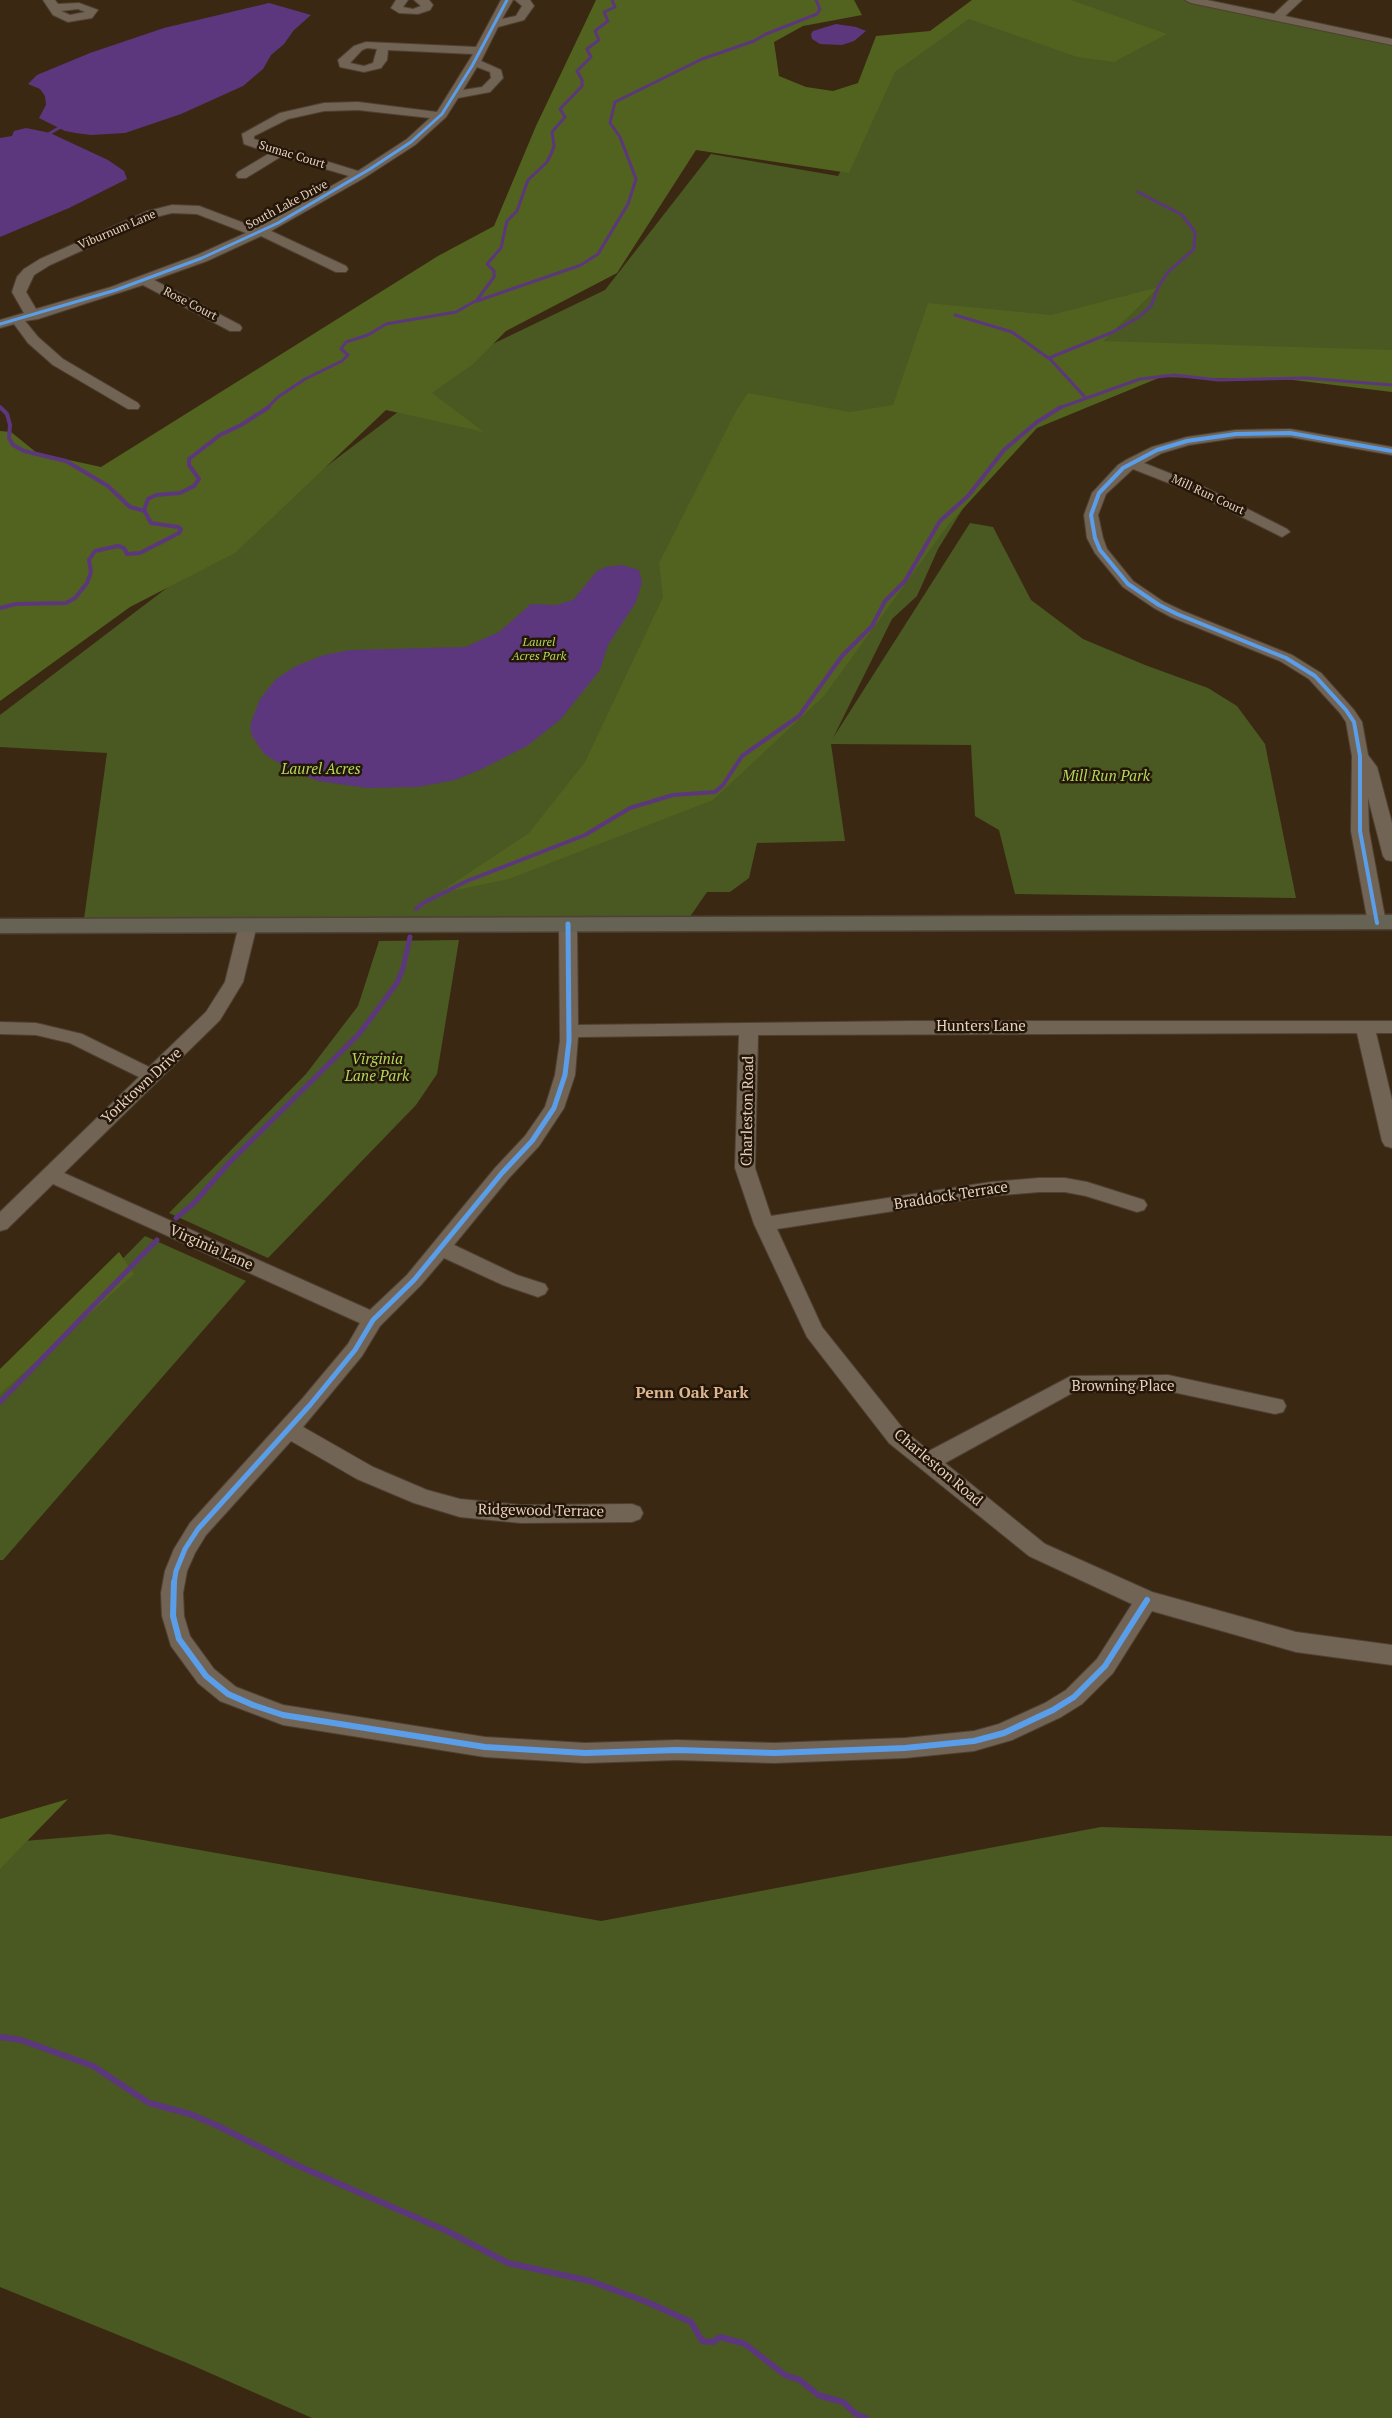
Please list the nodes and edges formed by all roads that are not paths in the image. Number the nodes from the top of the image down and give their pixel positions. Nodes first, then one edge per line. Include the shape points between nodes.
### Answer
1 (402, 0) edge
2 (420, 0) edge
3 (507, 0) edge
4 (521, 0) edge
5 (1191, 0) edge
6 (1296, 0) edge
7 (1276, 18) junction
8 (494, 25) junction
9 (1392, 42) edge
10 (383, 46) dead end
11 (477, 57) junction
12 (456, 95) junction
13 (440, 116) junction
14 (281, 152) junction
15 (242, 175) dead end
16 (360, 175) junction
17 (259, 232) junction
18 (341, 269) dead end
19 (144, 280) junction
20 (33, 316) junction
21 (18, 320) junction
22 (0, 324) edge
23 (236, 328) dead end
24 (134, 406) dead end
25 (1392, 451) edge
26 (1131, 463) junction
27 (1282, 532) dead end
28 (1360, 756) junction
29 (1389, 832) edge
30 (1392, 856) edge
31 (1385, 923) edge
32 (568, 924) junction
33 (248, 925) junction
34 (0, 926) edge
35 (1365, 1026) junction
36 (1392, 1027) edge
37 (0, 1028) edge
38 (749, 1030) junction
39 (569, 1031) junction
40 (152, 1076) junction
41 (1392, 1141) edge
42 (50, 1175) junction
43 (1137, 1205) dead end
44 (0, 1224) edge
45 (764, 1224) junction
46 (442, 1248) junction
47 (538, 1289) dead end
48 (373, 1320) junction
49 (1275, 1406) dead end
50 (289, 1429) junction
51 (928, 1462) junction
52 (632, 1513) dead end
53 (1147, 1600) junction
54 (1392, 1655) edge

1 - 2 street via 397,8 414,12 426,8 425,2
3 - 8 street, South Lake Drive
4 - 8 street via 528,6 520,18
5 - 7 street
6 - 7 street
7 - 9 street
8 - 11 street, South Lake Drive
10 - 11 street
11 - 12 street, South Lake Drive
11 - 12 street via 495,70 497,78 486,90
12 - 13 street, South Lake Drive
13 - 14 street, Sumac Court via 358,106 324,107 284,116 248,134 248,141
13 - 16 street, South Lake Drive via 411,142
14 - 15 street
14 - 16 street, Sumac Court
16 - 17 street, South Lake Drive
17 - 18 street
17 - 19 street, South Lake Drive
17 - 20 street, Viburnum Lane via 199,210 172,209 152,214 29,272 21,282 19,292
19 - 20 street, South Lake Drive
19 - 23 street, Rose Court
20 - 21 street, South Lake Drive
21 - 22 street, South Lake Drive
21 - 24 street via 33,340 58,362
25 - 26 street via 1309,435 1254,432 1171,445
26 - 27 street, Mill Run Court via 1194,487
26 - 28 street via 1106,484 1091,514 1095,538 1108,562 1128,584 1159,605 1270,650 1315,676 1337,698 1354,722
28 - 29 street via 1369,767
28 - 31 street via 1360,831
29 - 30 street
31 - 32 main road
32 - 33 main road
32 - 39 street
33 - 34 main road
33 - 40 street, Yorktown Drive via 229,993 202,1028
35 - 36 street, Hunters Lane
35 - 38 street, Hunters Lane
35 - 41 street
37 - 40 street via 36,1030 76,1038
38 - 39 street, Hunters Lane
38 - 45 street, Charleston Road via 745,1168
39 - 46 street via 565,1074 554,1108 532,1141
40 - 42 street, Yorktown Drive
42 - 44 street, Yorktown Drive
42 - 48 street, Virginia Lane
43 - 45 street, Braddock Terrace via 1087,1189 1038,1185 984,1190
45 - 51 street, Charleston Road via 814,1331 897,1437
46 - 47 street via 510,1280
46 - 48 street
48 - 50 street via 356,1350
49 - 51 street, Browning Place via 1168,1383 1070,1384
50 - 52 street, Ridgewood Terrace via 365,1472 460,1508 521,1514
50 - 53 street via 198,1529 176,1571 172,1594 179,1639 206,1676 228,1694 282,1714 484,1747 551,1752 874,1751 974,1741 1030,1723 1074,1697 1105,1666
51 - 53 street, Charleston Road via 1037,1550
53 - 54 street, Charleston Road via 1296,1642

